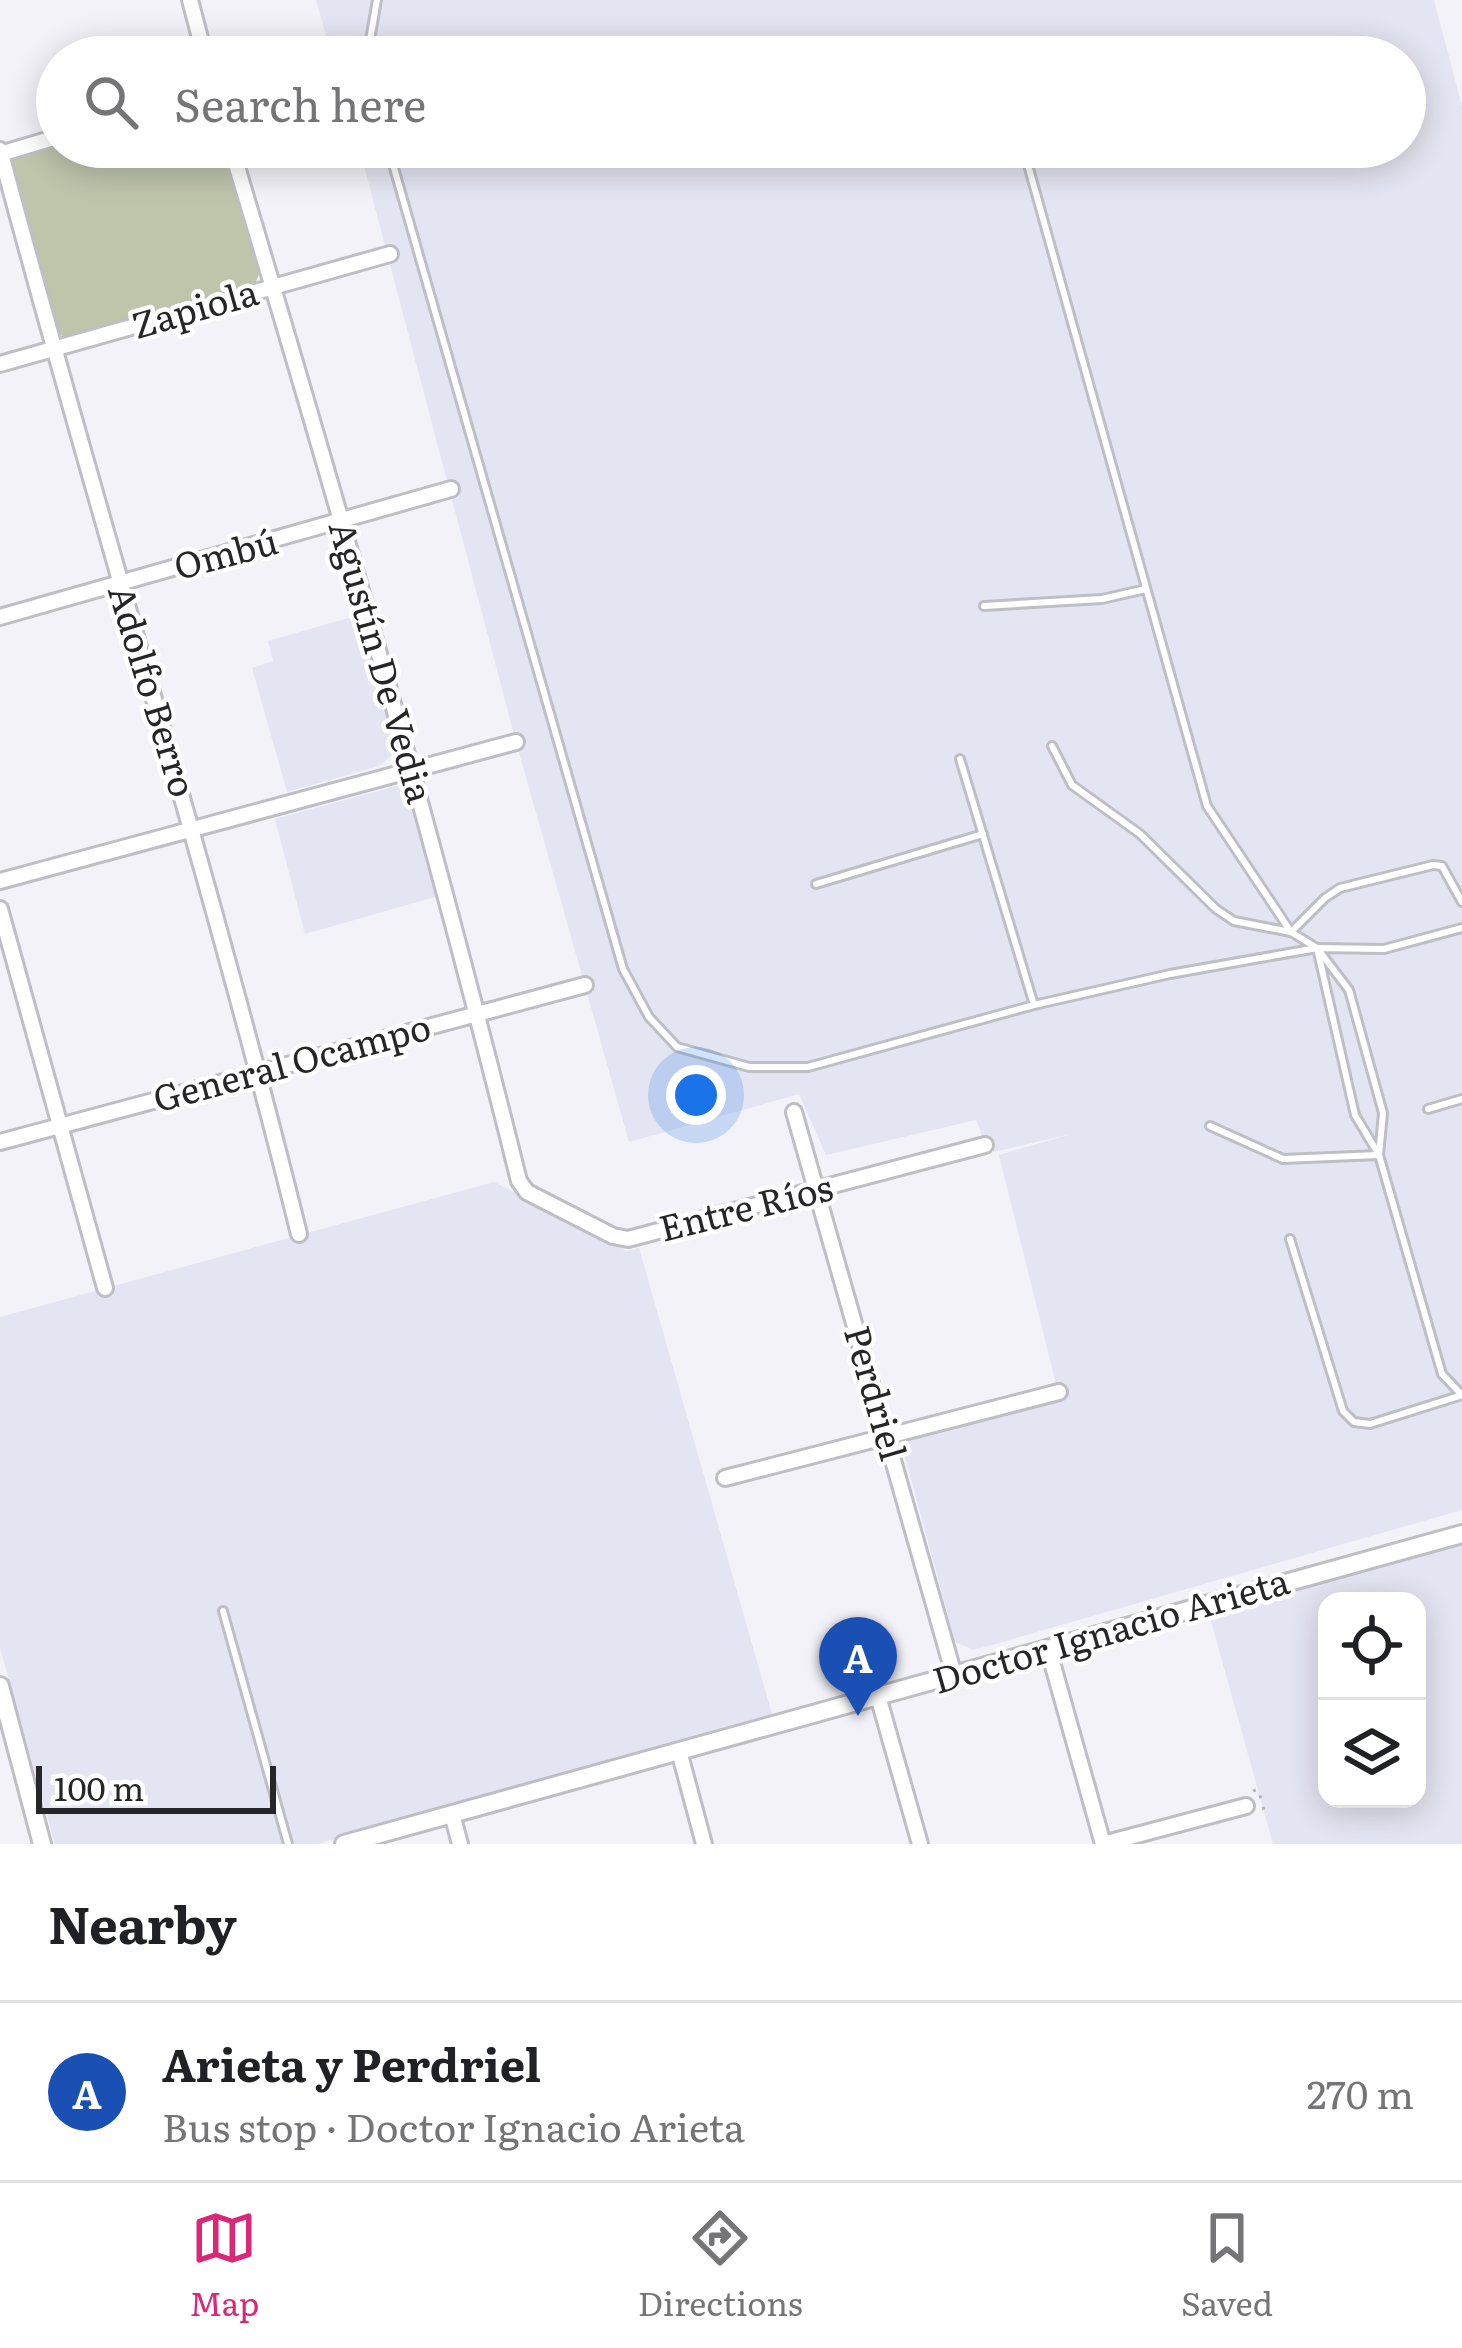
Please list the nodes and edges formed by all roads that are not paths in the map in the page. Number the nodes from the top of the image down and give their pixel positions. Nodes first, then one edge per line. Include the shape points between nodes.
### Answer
1 (190, 0) edge
2 (377, 0) edge
3 (199, 36) edge
4 (371, 36) edge
5 (36, 143) edge
6 (0, 152) edge
7 (237, 168) edge
8 (394, 168) edge
9 (1029, 168) edge
10 (390, 254) dead end
11 (273, 287) junction
12 (54, 350) junction
13 (0, 364) edge
14 (451, 489) dead end
15 (343, 521) junction
16 (120, 583) junction
17 (1146, 590) junction
18 (984, 606) dead end
19 (0, 616) edge
20 (517, 742) dead end
21 (1052, 746) dead end
22 (960, 758) dead end
23 (412, 771) junction
24 (193, 829) junction
25 (983, 834) junction
26 (0, 880) edge
27 (816, 884) dead end
28 (1462, 902) edge
29 (0, 908) edge
30 (1462, 928) edge
31 (1291, 932) junction
32 (1317, 948) junction
33 (585, 985) dead end
34 (1034, 1005) junction
35 (477, 1014) junction
36 (259, 1072) junction
37 (1462, 1099) edge
38 (1428, 1109) dead end
39 (794, 1112) dead end
40 (61, 1126) junction
41 (1210, 1126) dead end
42 (0, 1142) edge
43 (985, 1145) dead end
44 (1379, 1155) junction
45 (519, 1181) joint
46 (818, 1190) junction
47 (299, 1234) dead end
48 (1290, 1238) dead end
49 (105, 1288) dead end
50 (1059, 1392) dead end
51 (1462, 1395) edge
52 (887, 1435) junction
53 (725, 1478) dead end
54 (1462, 1534) edge
55 (223, 1610) dead end
56 (1048, 1648) junction
57 (954, 1675) junction
58 (0, 1686) edge
59 (878, 1696) junction
60 (679, 1751) junction
61 (1242, 1806) dead end
62 (452, 1814) junction
63 (42, 1844) edge
64 (288, 1844) edge
65 (344, 1844) edge
66 (460, 1844) edge
67 (704, 1844) edge
68 (920, 1844) edge
69 (1102, 1844) edge

1 - 3 street
2 - 4 lane
5 - 6 street
6 - 12 street, Adolfo Berro
7 - 11 street, Agustín De Vedia
8 - 34 lane via 623,969 662,1034 706,1058 808,1066
9 - 17 lane
10 - 11 street, Zapiola
11 - 12 street, Zapiola
11 - 15 street, Agustín De Vedia
12 - 13 street, Zapiola
12 - 16 street, Adolfo Berro
14 - 15 street, Ombú
15 - 16 street, Ombú
15 - 23 street, Agustín De Vedia
16 - 19 street, Ombú
16 - 24 street, Adolfo Berro
17 - 18 lane
17 - 31 lane via 1207,806
20 - 23 street
21 - 31 lane via 1072,785 1140,834 1216,909 1234,921
22 - 25 lane
23 - 24 street
23 - 35 street, Agustín De Vedia
24 - 26 street
24 - 36 street, Adolfo Berro
25 - 27 lane
25 - 34 lane
28 - 31 lane via 1447,872 1433,865 1340,888
29 - 40 street
30 - 32 lane via 1384,950
31 - 32 lane
32 - 34 lane
32 - 44 lane via 1355,1115
32 - 44 lane via 1349,990 1383,1113
33 - 35 street, General Ocampo
35 - 36 street, General Ocampo
35 - 45 street, Agustín De Vedia
36 - 40 street, General Ocampo
36 - 47 street, Adolfo Berro
37 - 38 lane
39 - 46 street, Perdriel
40 - 42 street, General Ocampo
40 - 49 street
41 - 44 lane via 1283,1159
43 - 46 street, Entre Ríos
44 - 51 lane via 1442,1375
45 - 46 street, Entre Ríos via 542,1202 628,1239
46 - 52 street, Perdriel
48 - 51 lane via 1343,1411 1354,1422
50 - 52 street
52 - 53 street
52 - 57 street, Perdriel
54 - 56 street, Doctor Ignacio Arieta
55 - 64 lane
56 - 57 street, Doctor Ignacio Arieta
56 - 69 street
57 - 59 street, Doctor Ignacio Arieta
58 - 63 street
59 - 60 street, Doctor Ignacio Arieta
59 - 68 street
60 - 62 street, Doctor Ignacio Arieta
60 - 67 street
61 - 69 street
62 - 65 street, Doctor Ignacio Arieta
62 - 66 street

